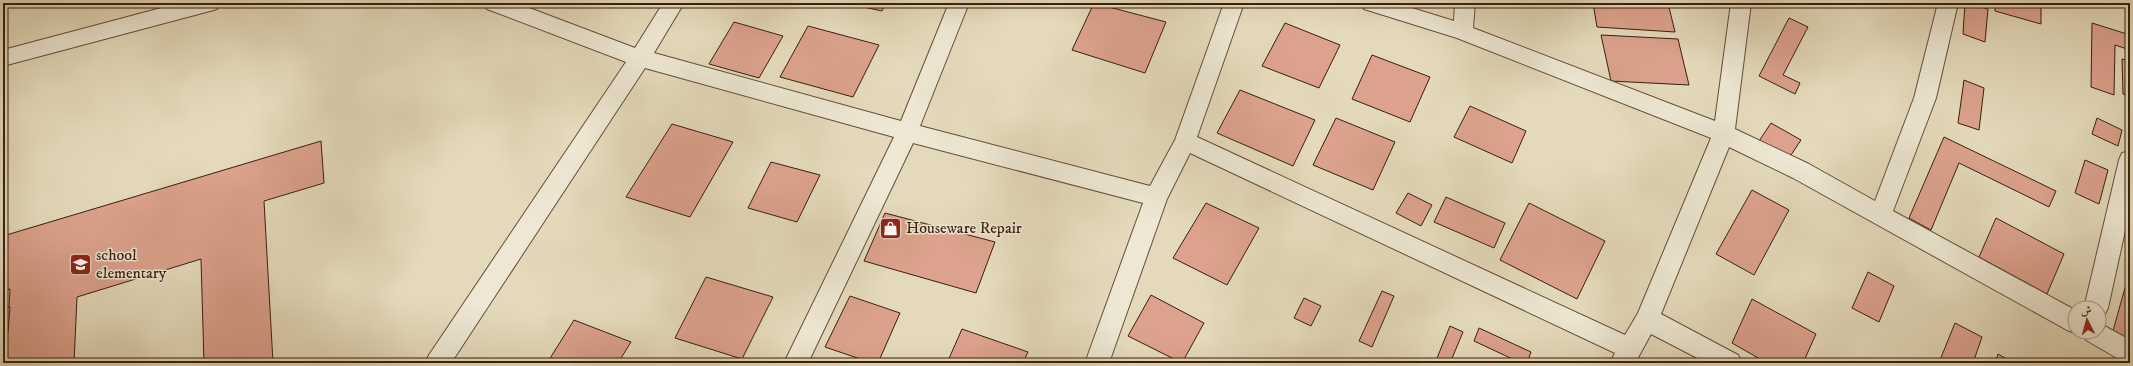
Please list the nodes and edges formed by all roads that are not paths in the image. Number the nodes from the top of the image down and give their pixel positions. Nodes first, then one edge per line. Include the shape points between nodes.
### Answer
1 (210, 3) edge
2 (494, 3) edge
3 (674, 3) edge
4 (959, 3) edge
5 (1234, 3) edge
6 (1371, 3) edge
7 (1465, 3) edge
8 (1741, 3) edge
9 (1948, 3) edge
10 (1463, 32) junction
11 (3, 58) edge
12 (640, 58) junction
13 (907, 132) junction
14 (1724, 134) junction
15 (1185, 141) junction
16 (2130, 160) edge
17 (1156, 197) junction
18 (1881, 214) junction
19 (2098, 300) edge
20 (2067, 318) edge
21 (1647, 319) junction
22 (2107, 340) edge
23 (2130, 353) edge
24 (1625, 356) edge
25 (437, 363) edge
26 (796, 363) edge
27 (1097, 363) edge
28 (1730, 363) edge

1 - 11 street
2 - 12 street
3 - 12 street
4 - 13 street
5 - 15 street
6 - 10 street
7 - 10 street
8 - 14 street
9 - 18 street via 1925,98
10 - 14 street
12 - 13 street
12 - 25 street
13 - 17 street
13 - 26 street
14 - 18 street
14 - 21 street
15 - 17 street
15 - 24 street
16 - 19 street
17 - 27 street
18 - 20 street
21 - 24 street
21 - 28 street
22 - 23 street

